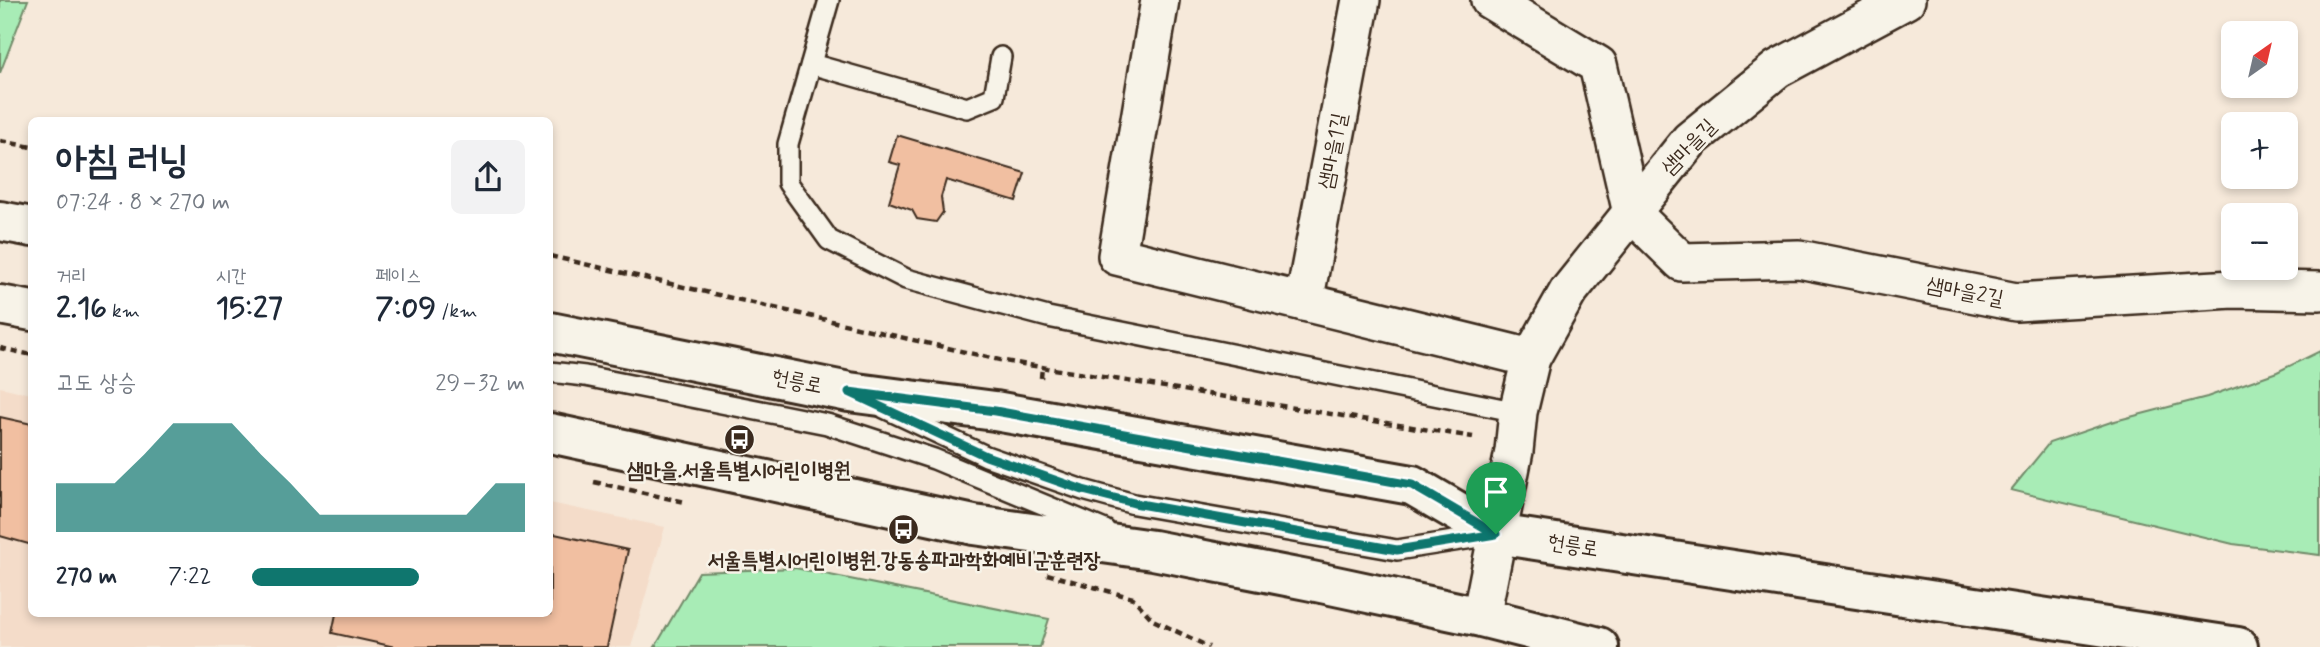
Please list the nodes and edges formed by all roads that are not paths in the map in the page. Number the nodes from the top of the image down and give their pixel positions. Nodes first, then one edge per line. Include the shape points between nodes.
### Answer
1 (829, 0) edge
2 (1160, 0) edge
3 (1362, 0) edge
4 (1490, 0) edge
5 (1906, 0) edge
6 (1001, 57) dead end
7 (811, 64) junction
8 (1632, 213) junction
9 (0, 221) edge
10 (28, 226) edge
11 (2320, 291) edge
12 (1304, 302) junction
13 (0, 305) edge
14 (28, 310) edge
15 (553, 333) edge
16 (1531, 358) junction
17 (553, 372) edge
18 (849, 392) junction
19 (1518, 412) junction
20 (553, 434) edge
21 (1496, 534) junction
22 (1153, 550) junction
23 (1481, 617) junction
24 (1599, 647) edge
25 (2238, 647) edge

1 - 7 lane
2 - 12 street via 1117,256
3 - 12 street, 샘마을1길
4 - 8 street via 1598,65
5 - 8 street, 샘마을길 via 1777,69 1690,140
6 - 7 lane via 994,97 967,108
7 - 19 lane via 788,144 788,183 829,240 906,279 1048,317
8 - 11 street, 샘마을2길 via 1682,262 1799,259 2016,302 2234,289
8 - 16 street, 샘마을길 via 1568,292
9 - 10 main road
12 - 16 street
13 - 14 main road
15 - 18 main road, 헌릉로
16 - 19 street, 샘마을길
17 - 22 lane via 827,424 934,458
18 - 21 main road, 헌릉로 via 995,411 1412,485
18 - 21 lane via 986,456 1134,503 1397,550
19 - 21 street, 샘마을길
20 - 22 main road via 974,525
21 - 23 street, 샘마을길
21 - 25 main road, 헌릉로
22 - 23 main road
23 - 24 main road

